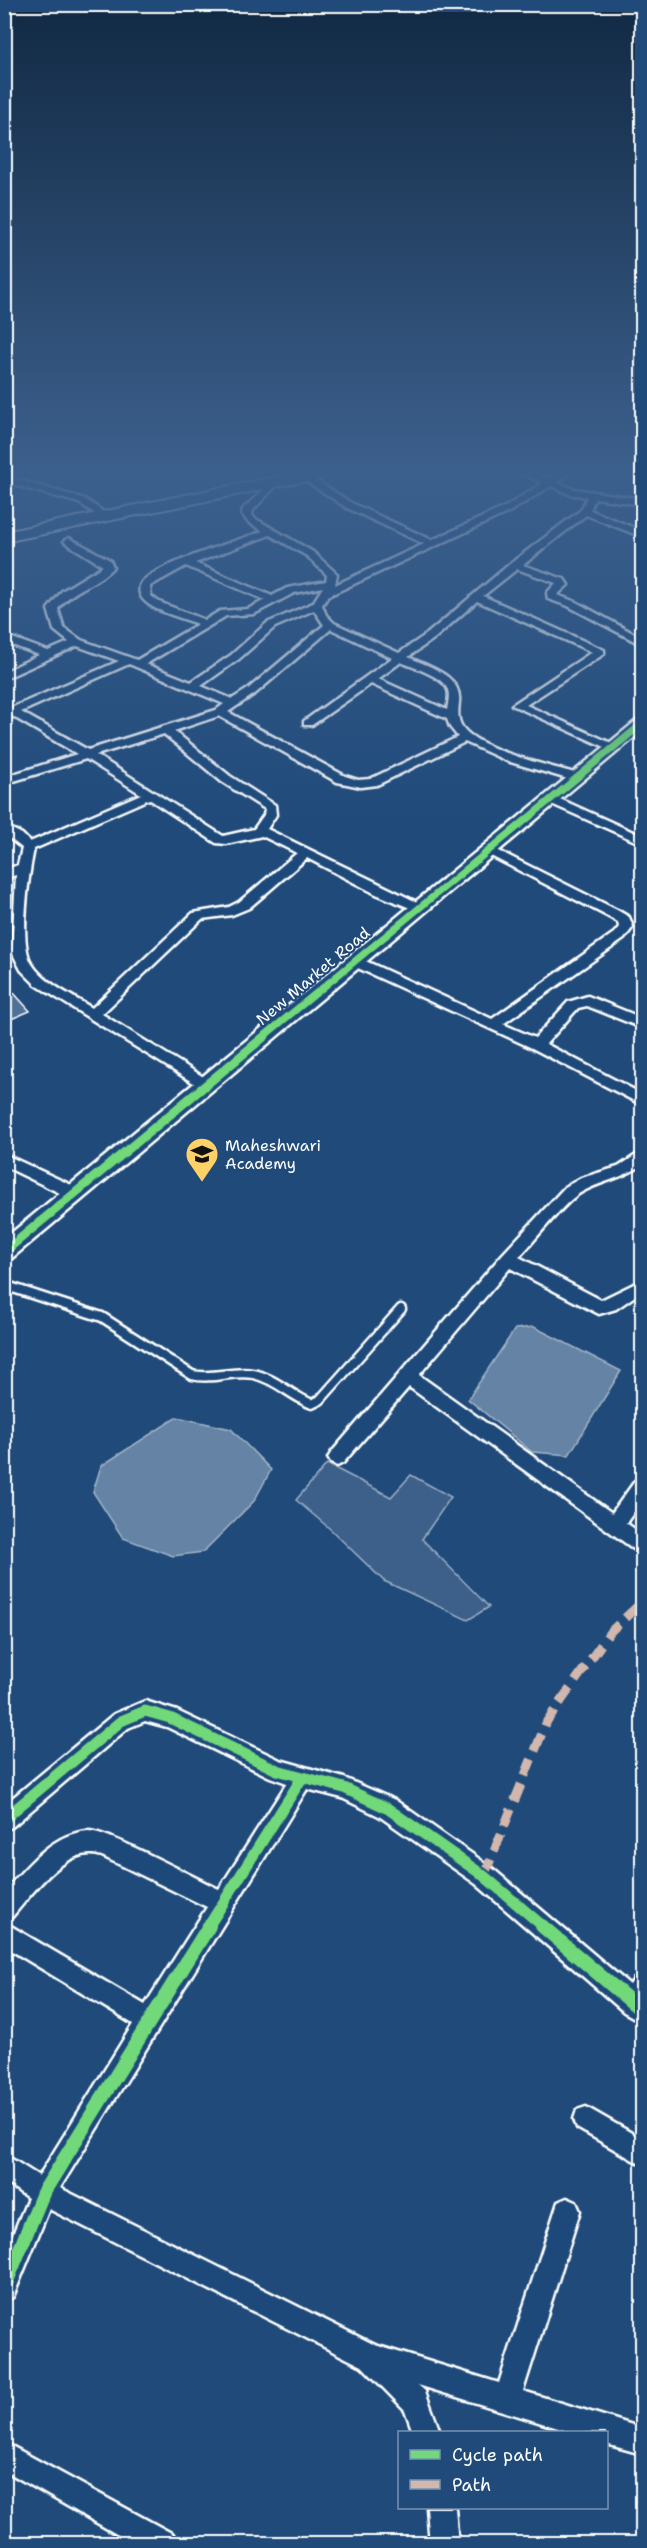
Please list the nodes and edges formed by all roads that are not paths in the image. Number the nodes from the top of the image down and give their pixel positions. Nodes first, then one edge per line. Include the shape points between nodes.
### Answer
1 (69, 590) edge
2 (144, 590) edge
3 (250, 590) edge
4 (292, 590) edge
5 (327, 590) edge
6 (333, 590) edge
7 (485, 590) edge
8 (556, 590) edge
9 (324, 594) junction
10 (476, 597) junction
11 (273, 600) junction
12 (317, 605) junction
13 (241, 614) junction
14 (205, 623) junction
15 (271, 625) junction
16 (330, 626) junction
17 (4, 638) edge
18 (77, 642) junction
19 (642, 642) edge
20 (48, 655) junction
21 (401, 658) junction
22 (133, 662) junction
23 (4, 676) edge
24 (369, 679) junction
25 (192, 687) junction
26 (234, 704) junction
27 (220, 712) junction
28 (9, 714) edge
29 (453, 717) junction
30 (308, 723) dead end
31 (642, 724) edge
32 (166, 730) junction
33 (464, 738) junction
34 (614, 748) junction
35 (88, 755) junction
36 (578, 778) junction
37 (4, 781) edge
38 (149, 795) junction
39 (551, 799) junction
40 (4, 829) edge
41 (259, 831) junction
42 (642, 840) edge
43 (28, 847) junction
44 (489, 850) junction
45 (306, 852) junction
46 (24, 867) junction
47 (4, 875) edge
48 (420, 907) junction
49 (354, 961) junction
50 (93, 1015) junction
51 (642, 1023) edge
52 (492, 1025) junction
53 (537, 1045) junction
54 (205, 1085) junction
55 (642, 1100) edge
56 (642, 1157) edge
57 (4, 1159) edge
58 (74, 1192) junction
59 (4, 1252) edge
60 (508, 1259) junction
61 (4, 1285) edge
62 (642, 1292) edge
63 (401, 1308) dead end
64 (408, 1377) junction
65 (337, 1458) dead end
66 (642, 1487) edge
67 (614, 1524) junction
68 (642, 1544) edge
69 (302, 1778) junction
70 (4, 1819) edge
71 (223, 1903) junction
72 (4, 1909) edge
73 (4, 1933) edge
74 (639, 2001) edge
75 (149, 2020) junction
76 (586, 2119) dead end
77 (642, 2153) edge
78 (4, 2166) edge
79 (43, 2193) junction
80 (567, 2211) dead end
81 (4, 2288) edge
82 (371, 2357) junction
83 (507, 2400) junction
84 (425, 2431) edge
85 (642, 2441) edge
86 (4, 2455) edge
87 (441, 2509) edge
88 (163, 2544) edge
89 (444, 2544) edge

1 - 18 street via 53,609 58,630
2 - 14 street via 155,604
3 - 11 street
4 - 11 street
5 - 9 street
6 - 9 street
7 - 10 street
8 - 19 street via 552,597
9 - 12 street
10 - 21 street
10 - 34 street via 600,652 518,705
11 - 13 street
12 - 15 street
12 - 16 street
13 - 14 street via 224,613
13 - 15 street
14 - 22 street
15 - 25 street
16 - 21 street
16 - 26 street
17 - 20 street
18 - 20 street
18 - 22 street
20 - 23 street
21 - 24 street
21 - 29 street via 453,685
22 - 25 street
22 - 28 street
24 - 29 street
24 - 30 street
25 - 26 street
26 - 27 street
27 - 32 street
27 - 33 street via 352,783 366,784 384,778
28 - 35 street
29 - 33 street
31 - 34 street, New Market Road
32 - 35 street
32 - 41 street via 226,779 271,808
33 - 36 street
34 - 36 street, New Market Road
35 - 37 street
35 - 38 street
36 - 39 street, New Market Road
38 - 41 street via 220,840
38 - 43 street
39 - 42 street
39 - 44 street, New Market Road
40 - 43 street
41 - 45 street
43 - 46 street
44 - 48 street, New Market Road
44 - 52 street via 612,913 624,920 626,927 619,936
45 - 48 street
45 - 50 street via 244,905 232,912 198,916
46 - 47 street
46 - 50 street via 19,952 26,967 41,982
48 - 49 street, New Market Road
49 - 52 street
49 - 54 street, New Market Road
50 - 54 street
51 - 53 street via 588,1001 573,1005
52 - 53 street
53 - 55 street
54 - 58 street, New Market Road
56 - 60 street via 623,1171 571,1191
57 - 58 street
58 - 59 street, New Market Road
60 - 62 street via 599,1307 616,1303 627,1291
60 - 64 street
61 - 63 lane via 102,1317 192,1375 205,1379 249,1373 312,1404 320,1400
64 - 65 street
64 - 67 street
66 - 67 street
67 - 68 street
69 - 70 street via 277,1770 170,1718 145,1711 121,1721
69 - 71 street
69 - 74 street via 344,1788 387,1808 484,1876
71 - 72 street via 90,1841 71,1845 51,1860
71 - 75 street
73 - 75 street
75 - 79 street
76 - 77 street
78 - 79 street
79 - 81 street
79 - 82 street
80 - 83 street
82 - 83 street
82 - 84 street via 416,2401
83 - 85 street
86 - 88 street
87 - 89 street

